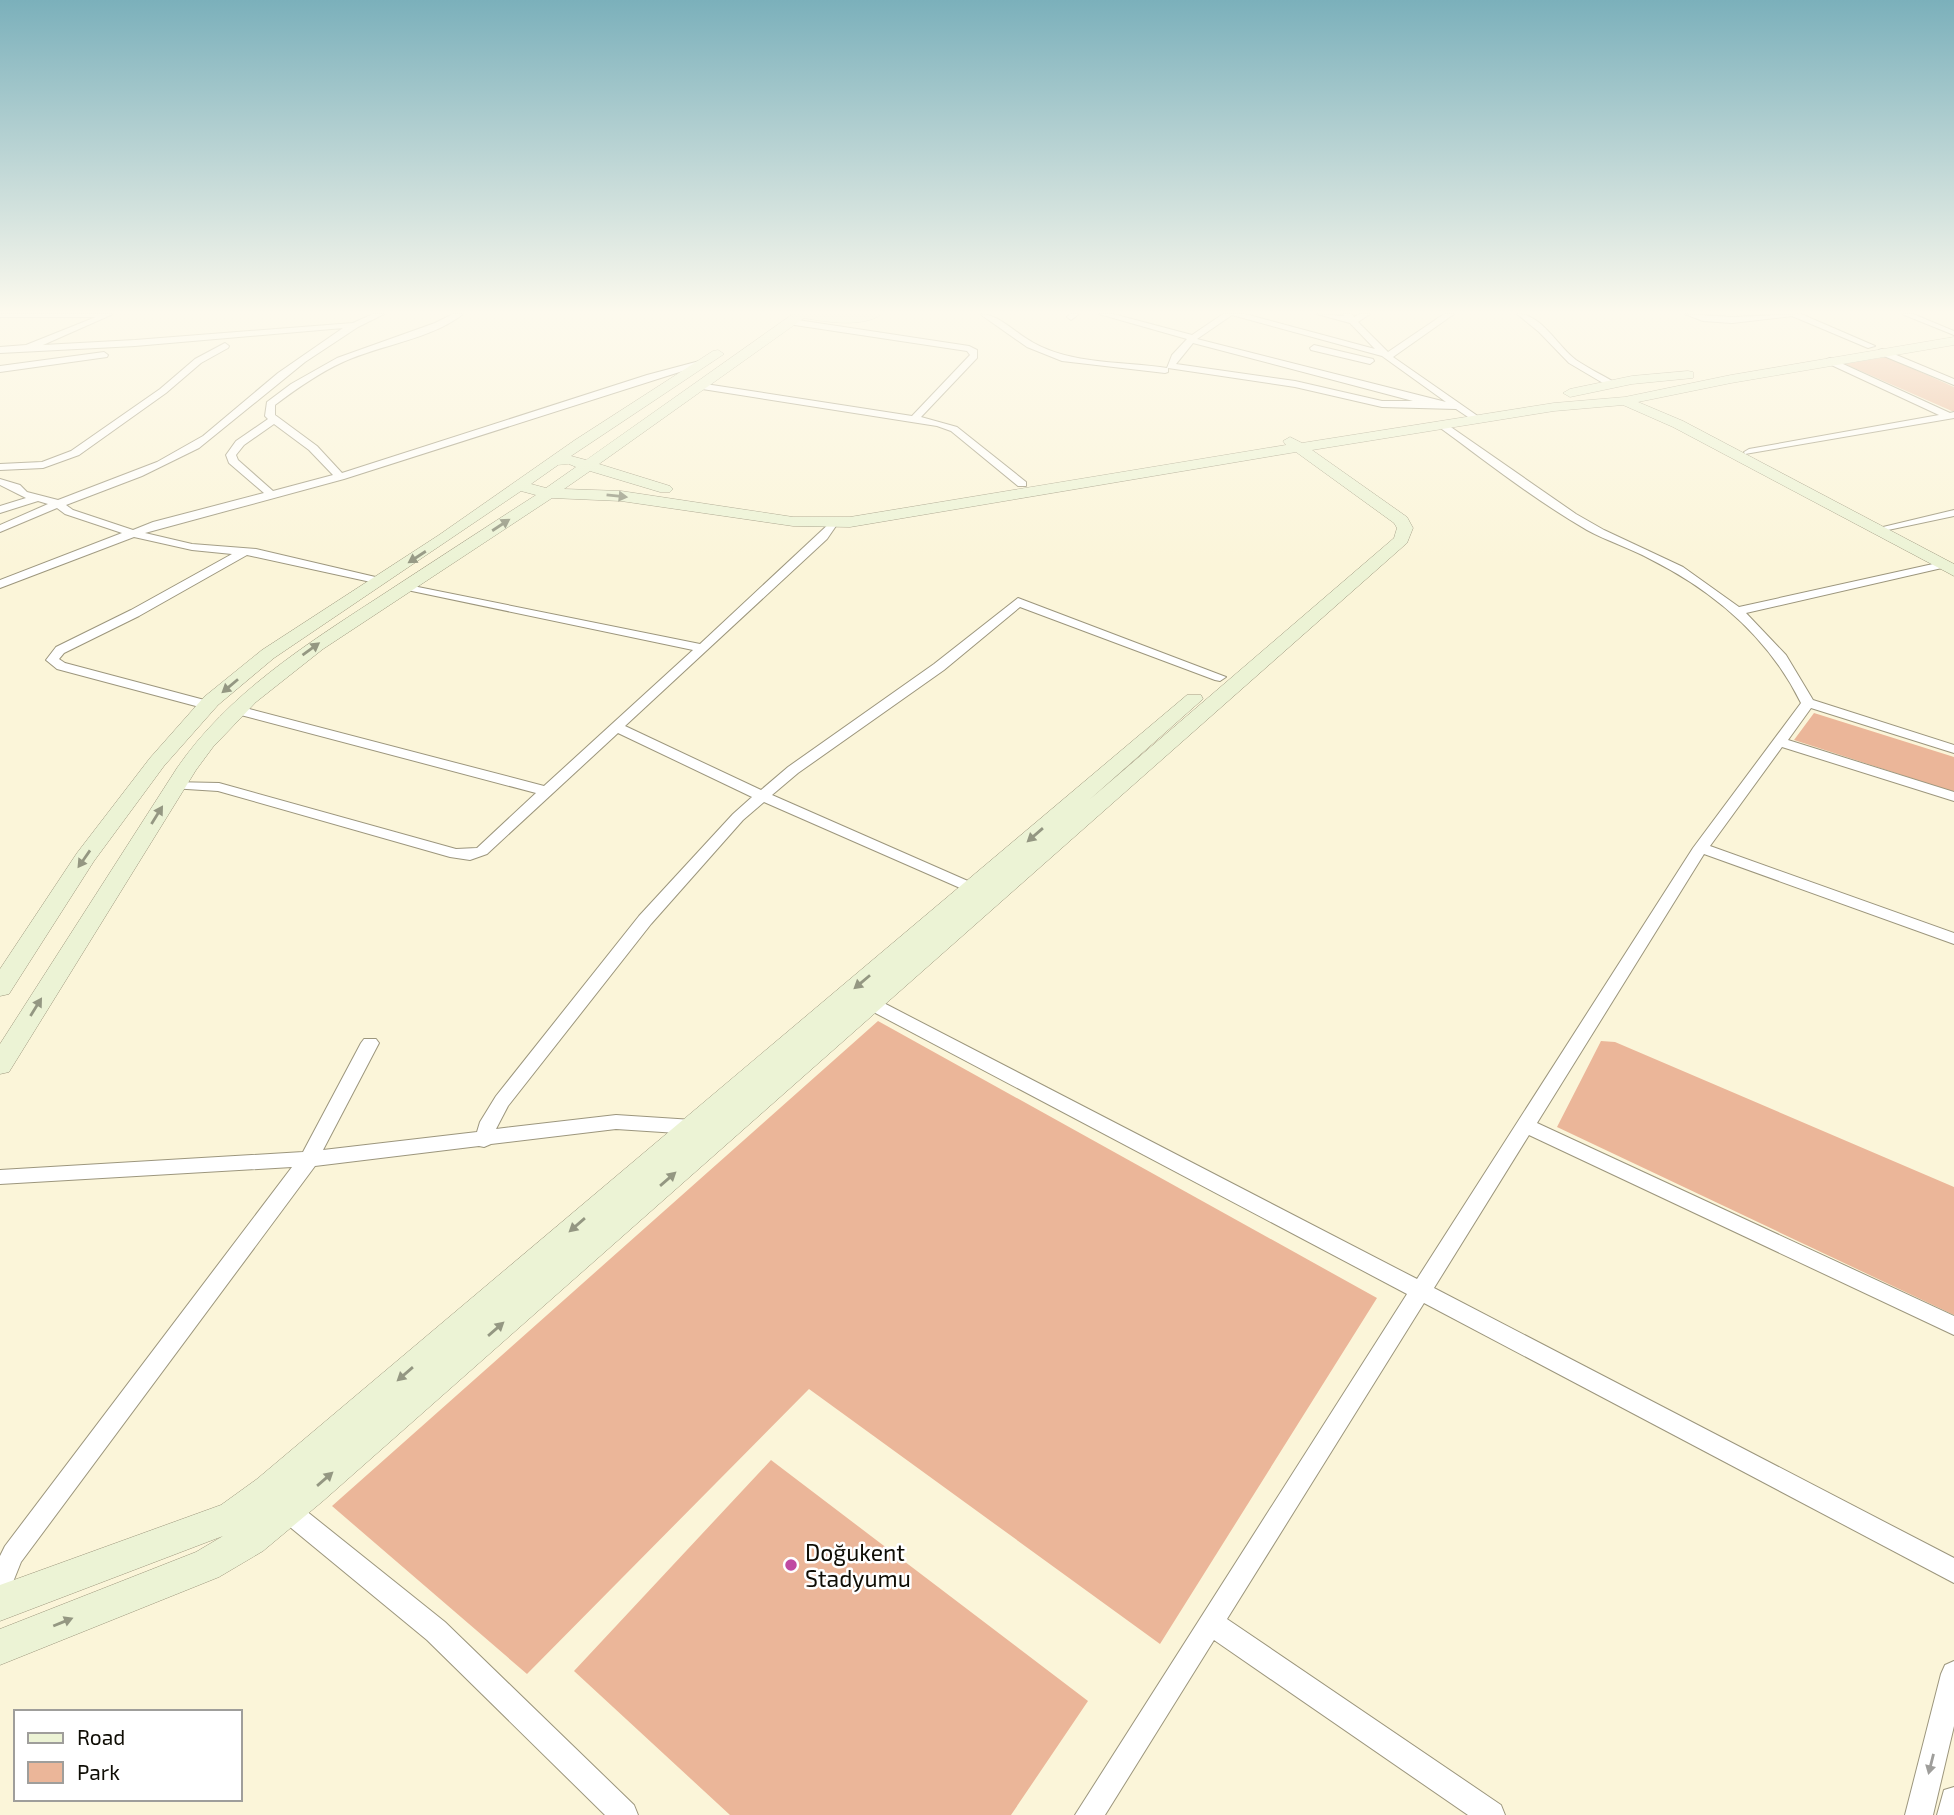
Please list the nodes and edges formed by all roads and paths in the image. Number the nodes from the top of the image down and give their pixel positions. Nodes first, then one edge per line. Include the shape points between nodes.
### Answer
1 (152, 399) edge
2 (252, 399) edge
3 (277, 399) edge
4 (583, 399) edge
5 (650, 399) edge
6 (681, 399) edge
7 (782, 399) edge
8 (933, 399) edge
9 (1359, 399) edge
10 (1416, 399) edge
11 (1445, 399) edge
12 (1539, 399) edge
13 (1619, 399) edge
14 (1638, 399) edge
15 (1658, 399) edge
16 (1914, 399) edge
17 (1624, 401) junction
18 (1435, 404) junction
19 (1466, 413) junction
20 (1952, 416) edge
21 (274, 419) junction
22 (914, 419) junction
23 (1442, 425) junction
24 (1286, 446) junction
25 (1749, 452) junction
26 (554, 461) junction
27 (588, 465) junction
28 (0, 467) edge
29 (340, 477) junction
30 (0, 482) edge
31 (1022, 484) junction
32 (520, 485) junction
33 (96, 489) junction
34 (549, 493) junction
35 (272, 495) junction
36 (41, 498) junction
37 (56, 503) junction
38 (0, 510) edge
39 (1954, 513) edge
40 (833, 523) junction
41 (1888, 527) junction
42 (0, 529) edge
43 (132, 533) junction
44 (245, 551) junction
45 (1950, 566) edge
46 (380, 581) junction
47 (0, 584) edge
48 (407, 586) junction
49 (1737, 611) junction
50 (701, 648) junction
51 (1220, 677) junction
52 (1808, 703) junction
53 (207, 705) junction
54 (237, 710) junction
55 (618, 727) junction
56 (1780, 742) junction
57 (1954, 749) edge
58 (176, 785) junction
59 (549, 792) junction
60 (761, 796) junction
61 (1954, 797) edge
62 (1701, 849) junction
63 (972, 888) junction
64 (1954, 939) edge
65 (0, 988) edge
66 (870, 1003) junction
67 (370, 1043) dead end
68 (0, 1065) edge
69 (1526, 1126) junction
70 (693, 1127) junction
71 (484, 1140) junction
72 (309, 1159) junction
73 (0, 1177) edge
74 (1420, 1293) junction
75 (1954, 1326) edge
76 (287, 1510) junction
77 (1954, 1571) edge
78 (0, 1584) edge
79 (0, 1603) edge
80 (1211, 1623) junction
81 (0, 1647) edge
82 (1954, 1674) edge
83 (1948, 1728) edge
84 (1954, 1800) edge
85 (624, 1815) edge
86 (1089, 1815) edge
87 (1491, 1815) edge
88 (1919, 1815) edge
89 (1951, 1815) edge

1 - 28 street via 75,453 43,465
2 - 33 street via 197,444
3 - 21 street via 270,404
4 - 29 street
5 - 26 street
6 - 27 street
7 - 22 street
8 - 22 street
9 - 18 street via 1382,404
10 - 18 street
11 - 19 street
12 - 19 street
13 - 17 street
14 - 17 street
15 - 25 street
16 - 20 street
17 - 19 street
17 - 45 street via 1678,424
18 - 19 street
19 - 23 street
19 - 24 street
20 - 25 street
21 - 29 street via 313,448
21 - 35 street via 240,443 232,455 233,461
22 - 31 street via 954,429
23 - 24 street
23 - 49 street via 1593,528 1673,566
24 - 31 street
24 - 40 street
24 - 51 street via 1376,513 1383,537
24 - 66 street via 1401,520 1405,528 1401,540
25 - 41 street
26 - 27 street
26 - 32 street
27 - 31 street via 667,490 816,511 856,510
27 - 34 street
29 - 35 street
30 - 36 street
32 - 34 street
32 -> 46 street
33 - 36 street
33 - 37 street
34 -> 40 street via 609,495
48 -> 34 street
35 - 43 street
36 - 37 street
36 - 38 street
37 - 42 street
37 - 43 street via 69,512
39 - 41 street
40 - 50 street
41 - 45 street
43 - 44 street via 192,547
43 - 47 street
44 - 46 street
44 - 53 street via 60,650 52,660
45 - 49 street
46 -> 53 street via 268,653
48 - 50 street
54 -> 48 street via 317,645
49 - 52 street via 1777,652
50 - 55 street
51 - 60 street via 1018,602 939,667
51 -> 63 street
52 - 56 street
52 - 57 street
53 -> 65 street via 157,762 85,858
54 - 58 street
54 - 59 street
55 - 59 street
55 - 60 street
56 - 61 street
56 - 62 street
58 - 59 street via 219,787 465,855 487,849
68 -> 58 street
60 - 63 street
60 - 71 street via 715,840 645,920 494,1111
62 - 64 street
62 - 69 street
63 -> 70 street
66 - 74 street
76 -> 66 street
67 - 72 street
69 - 74 street
69 - 75 street
70 - 71 street via 616,1122
70 -> 79 street via 270,1490 232,1517
71 - 72 street
72 - 73 street
72 - 78 street via 13,1554
74 - 77 street
74 - 80 street
81 -> 76 street via 207,1565 251,1539
76 - 85 street via 436,1631
80 - 86 street
80 - 87 street
82 - 83 street
83 -> 88 street
84 - 89 street

